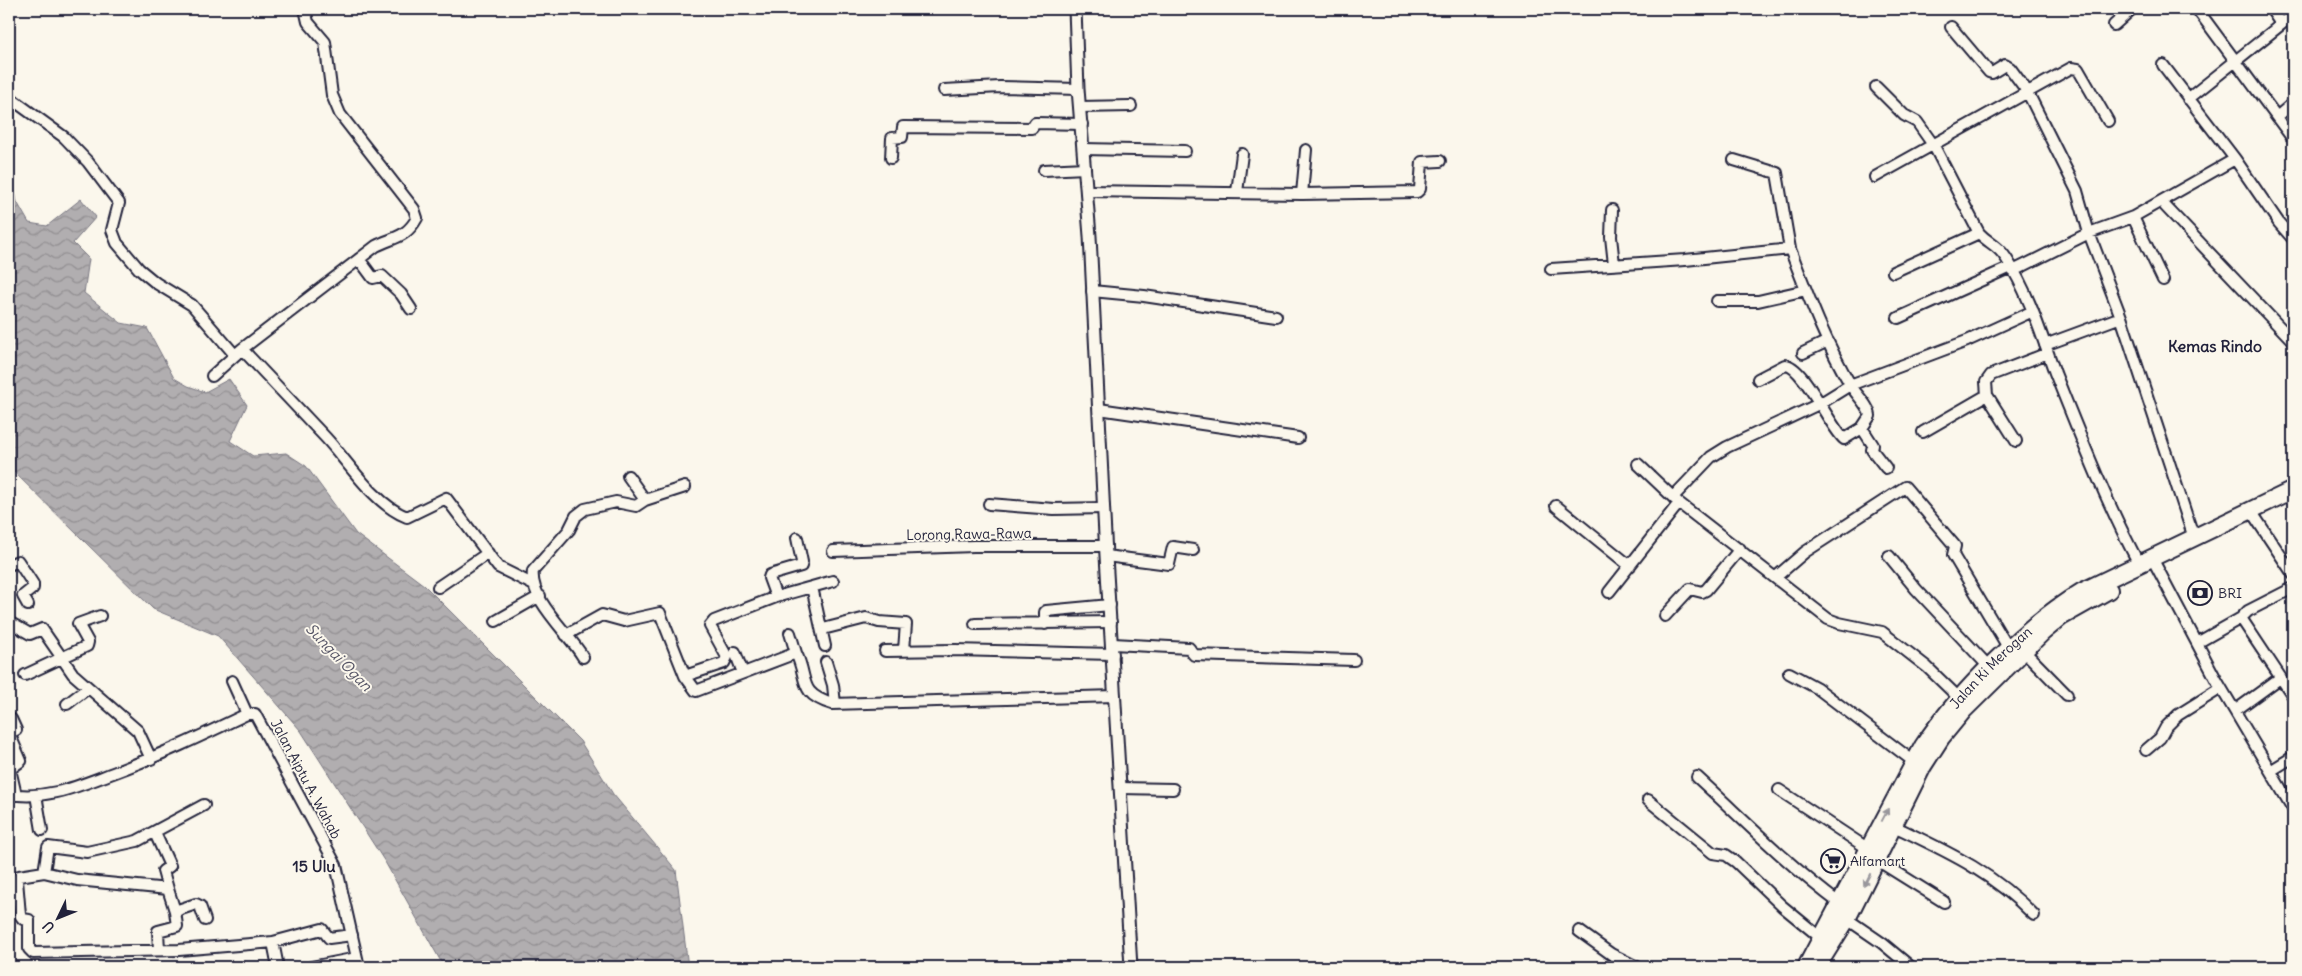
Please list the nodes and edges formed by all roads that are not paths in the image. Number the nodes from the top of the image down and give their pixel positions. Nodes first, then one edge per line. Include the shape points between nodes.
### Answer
1 (305, 9) edge
2 (2132, 9) edge
3 (2197, 9) edge
4 (2271, 9) edge
5 (1075, 11) edge
6 (2293, 15) edge
7 (2114, 24) dead end
8 (2281, 24) junction
9 (1950, 27) dead end
10 (2237, 61) junction
11 (2163, 65) dead end
12 (1876, 87) dead end
13 (1078, 89) junction
14 (944, 90) dead end
15 (2027, 91) junction
16 (9, 97) edge
17 (2188, 99) junction
18 (2293, 104) edge
19 (1131, 106) dead end
20 (1080, 108) junction
21 (2278, 116) junction
22 (2108, 121) dead end
23 (1082, 124) junction
24 (2293, 139) edge
25 (1934, 146) junction
26 (1083, 149) junction
27 (1185, 150) dead end
28 (1306, 150) dead end
29 (1242, 154) dead end
30 (891, 158) dead end
31 (2235, 159) junction
32 (1734, 160) dead end
33 (1440, 162) dead end
34 (1085, 168) junction
35 (1044, 170) dead end
36 (1875, 177) dead end
37 (1086, 191) junction
38 (1237, 192) junction
39 (1302, 194) junction
40 (2165, 206) dead end
41 (1612, 210) dead end
42 (2133, 217) junction
43 (1979, 233) junction
44 (2089, 233) junction
45 (2293, 239) edge
46 (1790, 249) junction
47 (358, 260) junction
48 (1614, 264) junction
49 (1551, 269) dead end
50 (2012, 269) junction
51 (1893, 272) dead end
52 (2163, 280) dead end
53 (1806, 290) junction
54 (1092, 291) junction
55 (1717, 301) dead end
56 (411, 308) dead end
57 (2033, 311) junction
58 (1276, 316) dead end
59 (1898, 318) dead end
60 (2121, 318) junction
61 (1828, 341) junction
62 (2293, 341) edge
63 (2047, 349) junction
64 (238, 352) junction
65 (1803, 352) dead end
66 (212, 376) dead end
67 (1758, 380) dead end
68 (1850, 385) junction
69 (1988, 395) junction
70 (1821, 403) junction
71 (1099, 409) junction
72 (1862, 428) junction
73 (1923, 432) dead end
74 (1298, 438) dead end
75 (2016, 441) dead end
76 (1638, 464) dead end
77 (1886, 468) dead end
78 (628, 476) dead end
79 (685, 487) dead end
80 (2293, 490) edge
81 (644, 500) junction
82 (1676, 500) junction
83 (2293, 501) edge
84 (989, 504) dead end
85 (1556, 506) dead end
86 (1104, 508) junction
87 (2254, 515) junction
88 (797, 538) dead end
89 (2194, 538) junction
90 (1740, 549) junction
91 (1193, 550) dead end
92 (833, 551) dead end
93 (1106, 551) junction
94 (488, 553) junction
95 (1889, 556) dead end
96 (2149, 563) junction
97 (9, 565) edge
98 (1630, 566) junction
99 (2293, 574) edge
100 (1776, 577) junction
101 (833, 581) dead end
102 (534, 585) junction
103 (438, 586) dead end
104 (812, 587) junction
105 (2293, 588) edge
106 (1609, 592) dead end
107 (540, 596) junction
108 (776, 597) junction
109 (28, 604) dead end
110 (1110, 605) junction
111 (100, 616) dead end
112 (1666, 616) dead end
113 (2241, 618) junction
114 (496, 621) dead end
115 (9, 622) edge
116 (1111, 622) junction
117 (975, 624) dead end
118 (1045, 624) junction
119 (823, 629) junction
120 (790, 633) dead end
121 (566, 635) junction
122 (2197, 643) junction
123 (825, 646) dead end
124 (1113, 649) junction
125 (904, 650) junction
126 (2016, 650) junction
127 (885, 651) dead end
128 (735, 652) dead end
129 (796, 653) junction
130 (583, 657) dead end
131 (60, 658) junction
132 (1354, 660) dead end
133 (826, 662) dead end
134 (1990, 668) junction
135 (743, 673) junction
136 (1789, 673) dead end
137 (25, 675) dead end
138 (685, 676) junction
139 (232, 682) dead end
140 (2287, 682) edge
141 (88, 688) junction
142 (2221, 688) junction
143 (2067, 695) dead end
144 (1115, 696) junction
145 (2293, 696) edge
146 (1960, 699) junction
147 (67, 704) dead end
148 (835, 704) junction
149 (2236, 710) junction
150 (247, 714) junction
151 (12, 719) edge
152 (2146, 750) dead end
153 (2293, 757) edge
154 (151, 759) junction
155 (1913, 762) junction
156 (2272, 770) junction
157 (1697, 777) dead end
158 (1120, 788) junction
159 (1173, 789) dead end
160 (1779, 790) dead end
161 (12, 794) edge
162 (36, 795) junction
163 (1648, 800) dead end
164 (204, 805) dead end
165 (2293, 809) edge
166 (1894, 826) junction
167 (42, 830) dead end
168 (155, 833) junction
169 (1872, 854) junction
170 (44, 872) junction
171 (168, 889) junction
172 (1839, 902) junction
173 (1944, 902) dead end
174 (175, 911) junction
175 (2034, 915) dead end
176 (1847, 919) junction
177 (205, 920) dead end
178 (1579, 931) dead end
179 (352, 935) junction
180 (1821, 938) junction
181 (273, 942) junction
182 (159, 950) junction
183 (358, 963) edge
184 (278, 967) edge
185 (311, 967) edge
186 (1131, 967) edge
187 (1638, 967) edge
188 (1816, 967) edge
189 (1911, 967) edge

1 - 47 street via 308,22 325,42 332,95 340,114 417,217 404,234 380,244
2 - 7 street
3 - 10 street
4 - 8 street
5 - 13 street
6 - 8 street
8 - 10 street
9 - 15 street via 1989,72 2007,65
10 - 17 street
10 - 21 street
11 - 17 street
12 - 25 street via 1904,115 1917,122
13 - 14 street via 1000,84
13 - 20 street
15 - 22 street via 2074,67 2084,77
15 - 25 street
15 - 44 street via 2078,192
16 - 64 street via 64,137 116,199 112,230 117,243 145,274 192,305
17 - 31 street
18 - 21 street
19 - 20 street
20 - 23 street
21 - 24 street
23 - 26 street
23 - 30 street via 1035,123 1032,128 903,127 902,137 892,138
25 - 36 street
25 - 43 street
26 - 27 street
26 - 34 street
28 - 39 street
29 - 38 street
31 - 42 street
31 - 45 street
32 - 46 street via 1777,174
33 - 39 street via 1422,162 1418,192
34 - 35 street
34 - 37 street
37 - 38 street
37 - 54 street
38 - 39 street
40 - 62 street
41 - 48 street
42 - 44 street
42 - 52 street
43 - 50 street via 1998,248
43 - 51 street
44 - 50 street
44 - 60 street
46 - 48 street
46 - 53 street
47 - 56 street via 373,278 382,276
47 - 64 street
48 - 49 street
50 - 57 street
50 - 59 street
53 - 55 street via 1758,301
53 - 61 street
54 - 58 street
54 - 71 street
57 - 63 street
57 - 68 street via 1967,341
60 - 63 street
60 - 89 street
61 - 65 street
61 - 68 street
63 - 69 street via 1991,375 1986,382
63 - 96 street via 2116,522
64 - 66 street
64 - 94 street via 324,436 364,484 400,514 412,516 446,498
67 - 70 street via 1790,366
68 - 70 street
68 - 72 street via 1870,414
69 - 73 street
69 - 75 street
70 - 72 street via 1842,438 1849,438
70 - 82 street via 1727,446 1711,457
71 - 74 street
71 - 86 street
72 - 77 street via 1873,445 1872,450
76 - 82 street
78 - 81 street
79 - 81 street
80 - 87 highway, Jalan Ki Merogan
81 - 102 street via 636,506 616,502 586,509 576,516 569,530 533,571
82 - 90 street
82 - 98 street
83 - 87 highway, Jalan Ki Merogan
84 - 86 street via 1054,510
85 - 98 street
86 - 93 street
87 - 89 highway, Jalan Ki Merogan
87 - 96 highway, Jalan Ki Merogan
87 - 99 street
88 - 108 street via 801,566 770,576
89 - 96 highway, Jalan Ki Merogan
90 - 100 street
90 - 112 street via 1706,590 1690,589
91 - 93 street, Lorong Rawa-Rawa via 1173,546 1169,564
92 - 93 street, Lorong Rawa-Rawa via 974,546
93 - 110 street
94 - 102 street via 498,566
94 - 103 street
95 - 134 street
96 - 122 street
96 - 126 highway, Jalan Ki Merogan via 2061,617
97 - 109 street via 18,561 33,584 33,588 23,596
98 - 106 street
100 - 126 street via 1805,552 1905,487 1955,546 1953,554
100 - 146 street via 1828,619 1882,632 1927,667
101 - 104 street
102 - 107 street
104 - 108 street
104 - 119 street
105 - 113 street via 2248,611
107 - 114 street
107 - 121 street
108 - 138 street via 714,620 710,626 726,660
110 - 116 street
110 - 118 street via 1046,611
111 - 131 street via 78,624 87,646
113 - 122 street
113 - 140 street
115 - 131 street via 30,634 42,629
116 - 118 street
116 - 124 street
117 - 118 street
119 - 123 street
119 - 125 street via 866,618 906,624
120 - 129 street
121 - 130 street
121 - 138 street via 602,615 624,621 660,612
122 - 142 street
124 - 125 street
124 - 132 street via 1189,648 1194,655
124 - 144 street
125 - 127 street
126 - 134 highway, Jalan Ki Merogan
126 - 143 street
126 - 166 highway, Jalan Ki Merogan via 1941,738 1923,766
128 - 135 street
129 - 135 street
129 - 148 street via 810,694 818,700
131 - 137 street
131 - 141 street
133 - 148 street
134 - 146 highway, Jalan Ki Merogan
135 - 138 street via 696,691
136 - 155 street via 1817,688
139 - 150 street
140 - 145 street
140 - 149 street
141 - 147 street
141 - 154 street via 138,731
142 - 149 street
142 - 152 street via 2178,714
144 - 148 street
144 - 158 street
146 - 155 highway, Jalan Ki Merogan via 1935,727
149 - 156 street
150 - 154 street
150 - 179 street, Jalan Aiptu A. Wahab via 257,716 331,854
151 - 161 street via 20,728 9,732 20,759 20,764 10,769
153 - 156 street
154 - 162 street via 80,787
169 -> 155 highway, Jalan Ki Merogan
156 - 165 street
157 - 172 street via 1778,853
158 - 159 street
158 - 186 street
160 - 169 street
161 - 162 street
162 - 167 street
163 - 180 street via 1713,852 1736,862
164 - 168 street
166 - 169 highway, Jalan Ki Merogan
166 - 175 street via 1977,868 2013,894
168 - 170 street via 137,841 87,852 49,847
168 - 171 street via 170,866 162,871
169 - 172 highway, Jalan Ki Merogan
169 - 173 street
169 -> 176 highway, Jalan Ki Merogan
170 - 171 street via 77,880
170 - 182 street via 19,876 17,880 20,915 29,920 29,949 32,953
171 - 174 street
172 - 180 highway, Jalan Ki Merogan
174 - 177 street via 196,904 200,906
174 - 182 street via 176,926 158,931
176 - 188 highway, Jalan Ki Merogan
176 - 189 street
178 - 187 street via 1611,954
179 - 181 street via 329,938 322,929
179 - 183 street, Jalan Aiptu A. Wahab
180 - 188 highway, Jalan Ki Merogan
181 - 182 street
181 - 184 street
183 - 185 street

